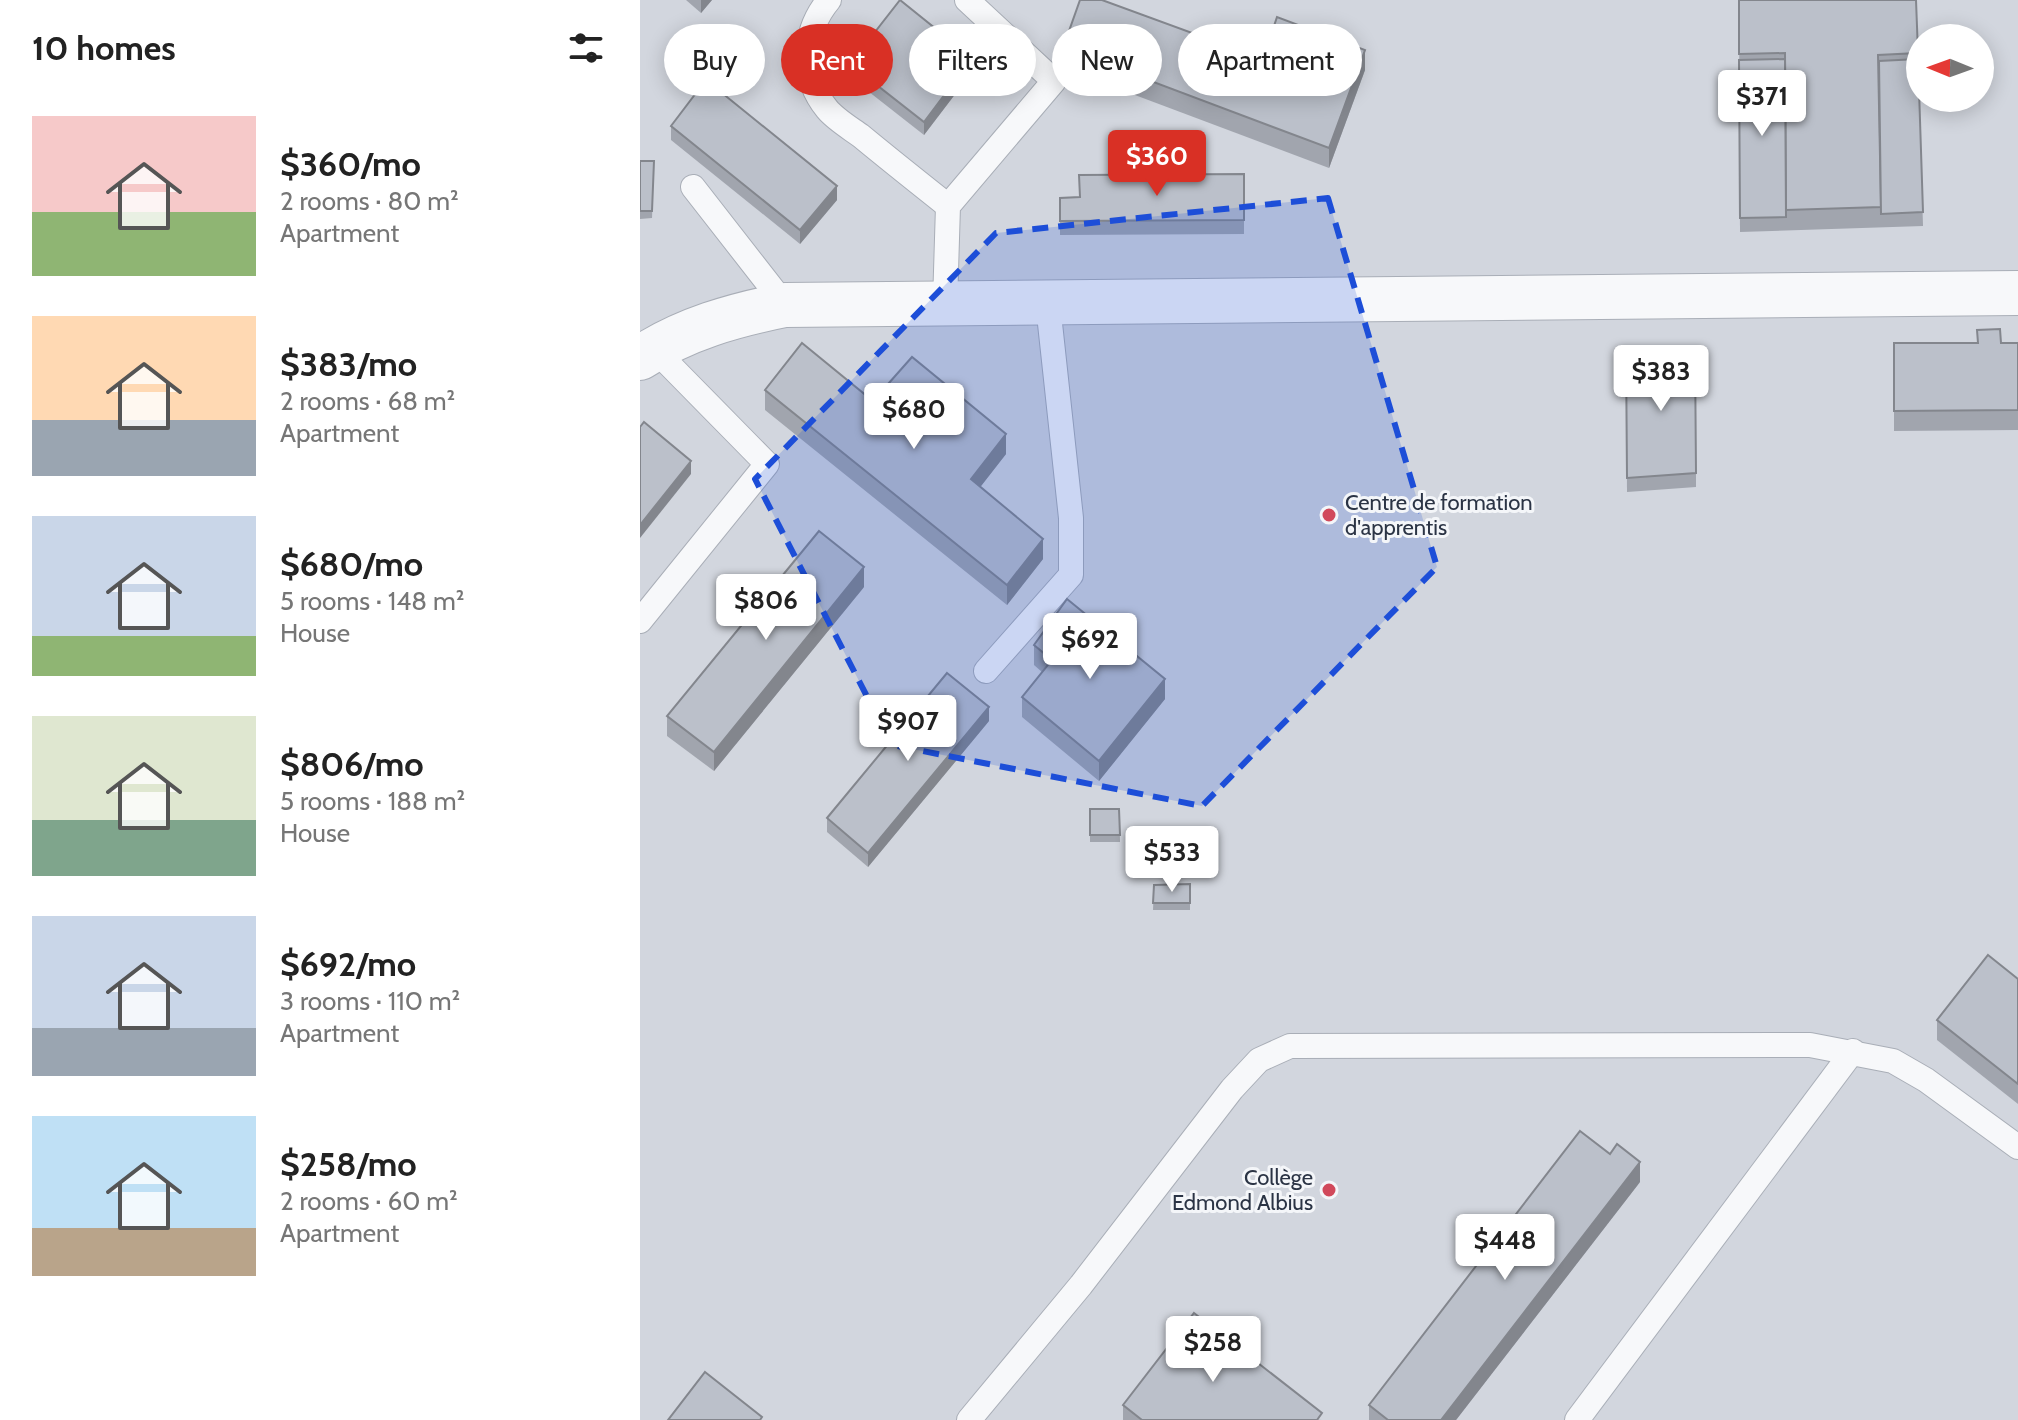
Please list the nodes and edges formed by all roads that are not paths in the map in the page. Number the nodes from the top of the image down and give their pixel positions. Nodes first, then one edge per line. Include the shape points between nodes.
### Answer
1 (829, 0) edge
2 (967, 0) edge
3 (693, 187) dead end
4 (948, 206) junction
5 (2018, 293) edge
6 (945, 304) junction
7 (785, 305) junction
8 (1048, 305) junction
9 (647, 353) edge
10 (640, 621) edge
11 (986, 671) dead end
12 (1853, 1051) junction
13 (2018, 1147) edge
14 (969, 1420) edge
15 (1577, 1420) edge

1 - 4 lane via 810,33 807,57 812,83 827,109
2 - 4 lane via 1054,81
3 - 7 lane
4 - 6 lane
5 - 8 street
6 - 7 street
6 - 8 street
7 - 9 street via 736,315
8 - 11 lane via 1071,518 1071,575
9 - 10 lane via 767,464
12 - 13 lane via 1893,1061 1926,1080
12 - 14 lane via 1810,1045 1290,1046 1259,1060 1232,1089
12 - 15 lane

